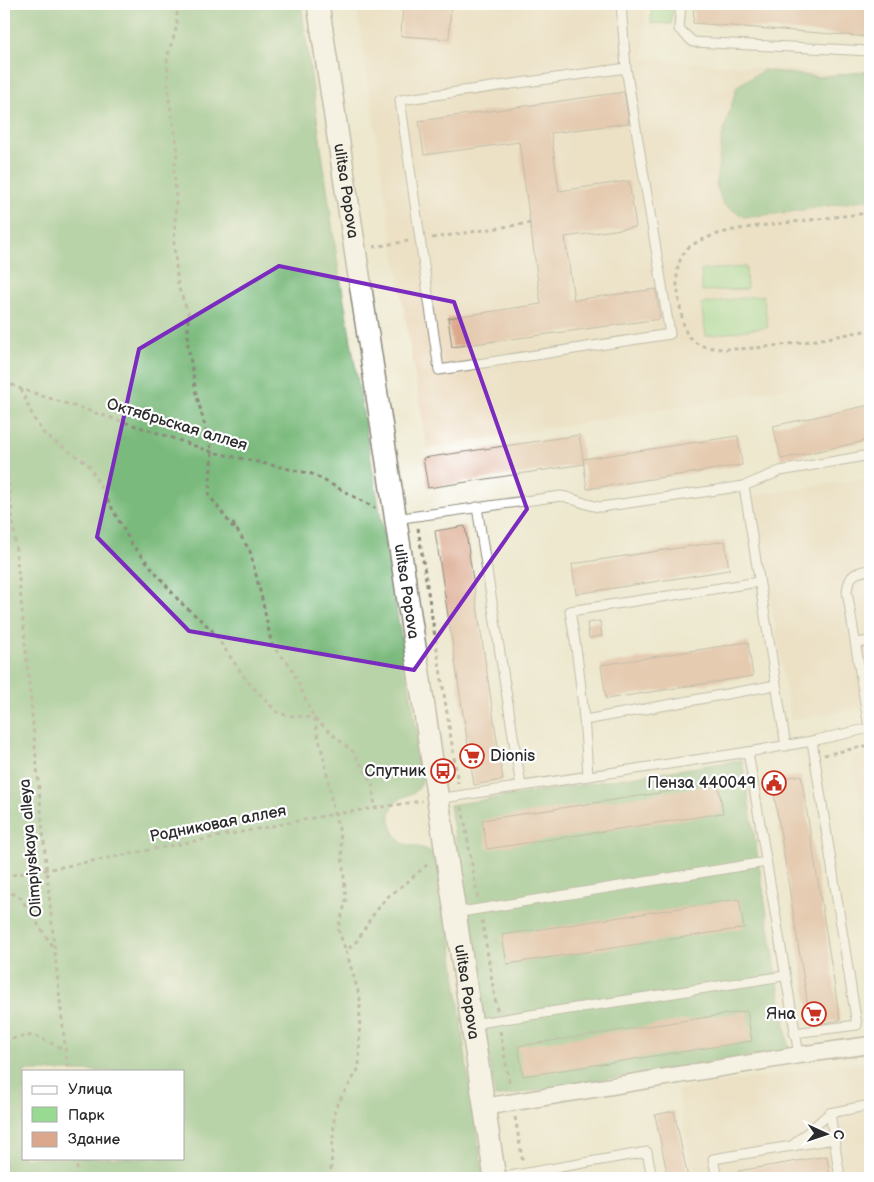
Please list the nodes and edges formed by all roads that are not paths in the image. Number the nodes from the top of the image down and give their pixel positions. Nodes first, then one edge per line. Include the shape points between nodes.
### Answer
1 (318, 4) edge
2 (621, 4) edge
3 (681, 4) edge
4 (870, 51) edge
5 (626, 68) junction
6 (870, 456) edge
7 (744, 486) junction
8 (477, 507) junction
9 (395, 519) junction
10 (870, 570) edge
11 (760, 582) junction
12 (870, 641) edge
13 (856, 643) junction
14 (776, 685) junction
15 (585, 720) junction
16 (870, 728) edge
17 (812, 741) junction
18 (786, 746) junction
19 (748, 752) junction
20 (588, 776) junction
21 (521, 786) junction
22 (437, 799) junction
23 (766, 862) junction
24 (454, 913) junction
25 (784, 976) junction
26 (472, 1024) junction
27 (794, 1033) junction
28 (870, 1046) edge
29 (798, 1055) junction
30 (870, 1105) edge
31 (484, 1107) junction
32 (830, 1113) junction
33 (834, 1139) junction
34 (792, 1146) junction
35 (496, 1178) edge
36 (652, 1178) edge
37 (717, 1178) edge
38 (840, 1178) edge

1 - 9 street, ulitsa Popova
2 - 5 lane
3 - 4 lane via 679,29 693,42
5 - 5 lane via 400,100 439,370 670,334
6 - 7 lane via 780,471
7 - 8 lane via 601,507 591,507 561,496
7 - 11 lane
8 - 9 lane
8 - 21 lane
9 - 22 street, ulitsa Popova
10 - 13 lane via 855,573 848,582
11 - 14 lane
11 - 15 lane via 570,611
12 - 13 lane
13 - 16 lane
14 - 15 lane
14 - 18 lane
15 - 20 lane
16 - 17 lane
17 - 18 lane
17 - 27 lane via 856,1025
18 - 19 lane
19 - 20 lane
19 - 23 lane
20 - 21 lane
21 - 22 lane
22 - 24 street, ulitsa Popova
23 - 24 lane
23 - 25 lane
24 - 26 street, ulitsa Popova
25 - 26 lane
25 - 27 lane
26 - 31 street, ulitsa Popova
27 - 29 lane
28 - 29 street
29 - 31 street
30 - 32 lane
31 - 35 street, ulitsa Popova
32 - 33 lane
32 - 34 lane
33 - 34 lane
33 - 38 lane
34 - 37 lane via 714,1159
35 - 36 lane via 647,1152

